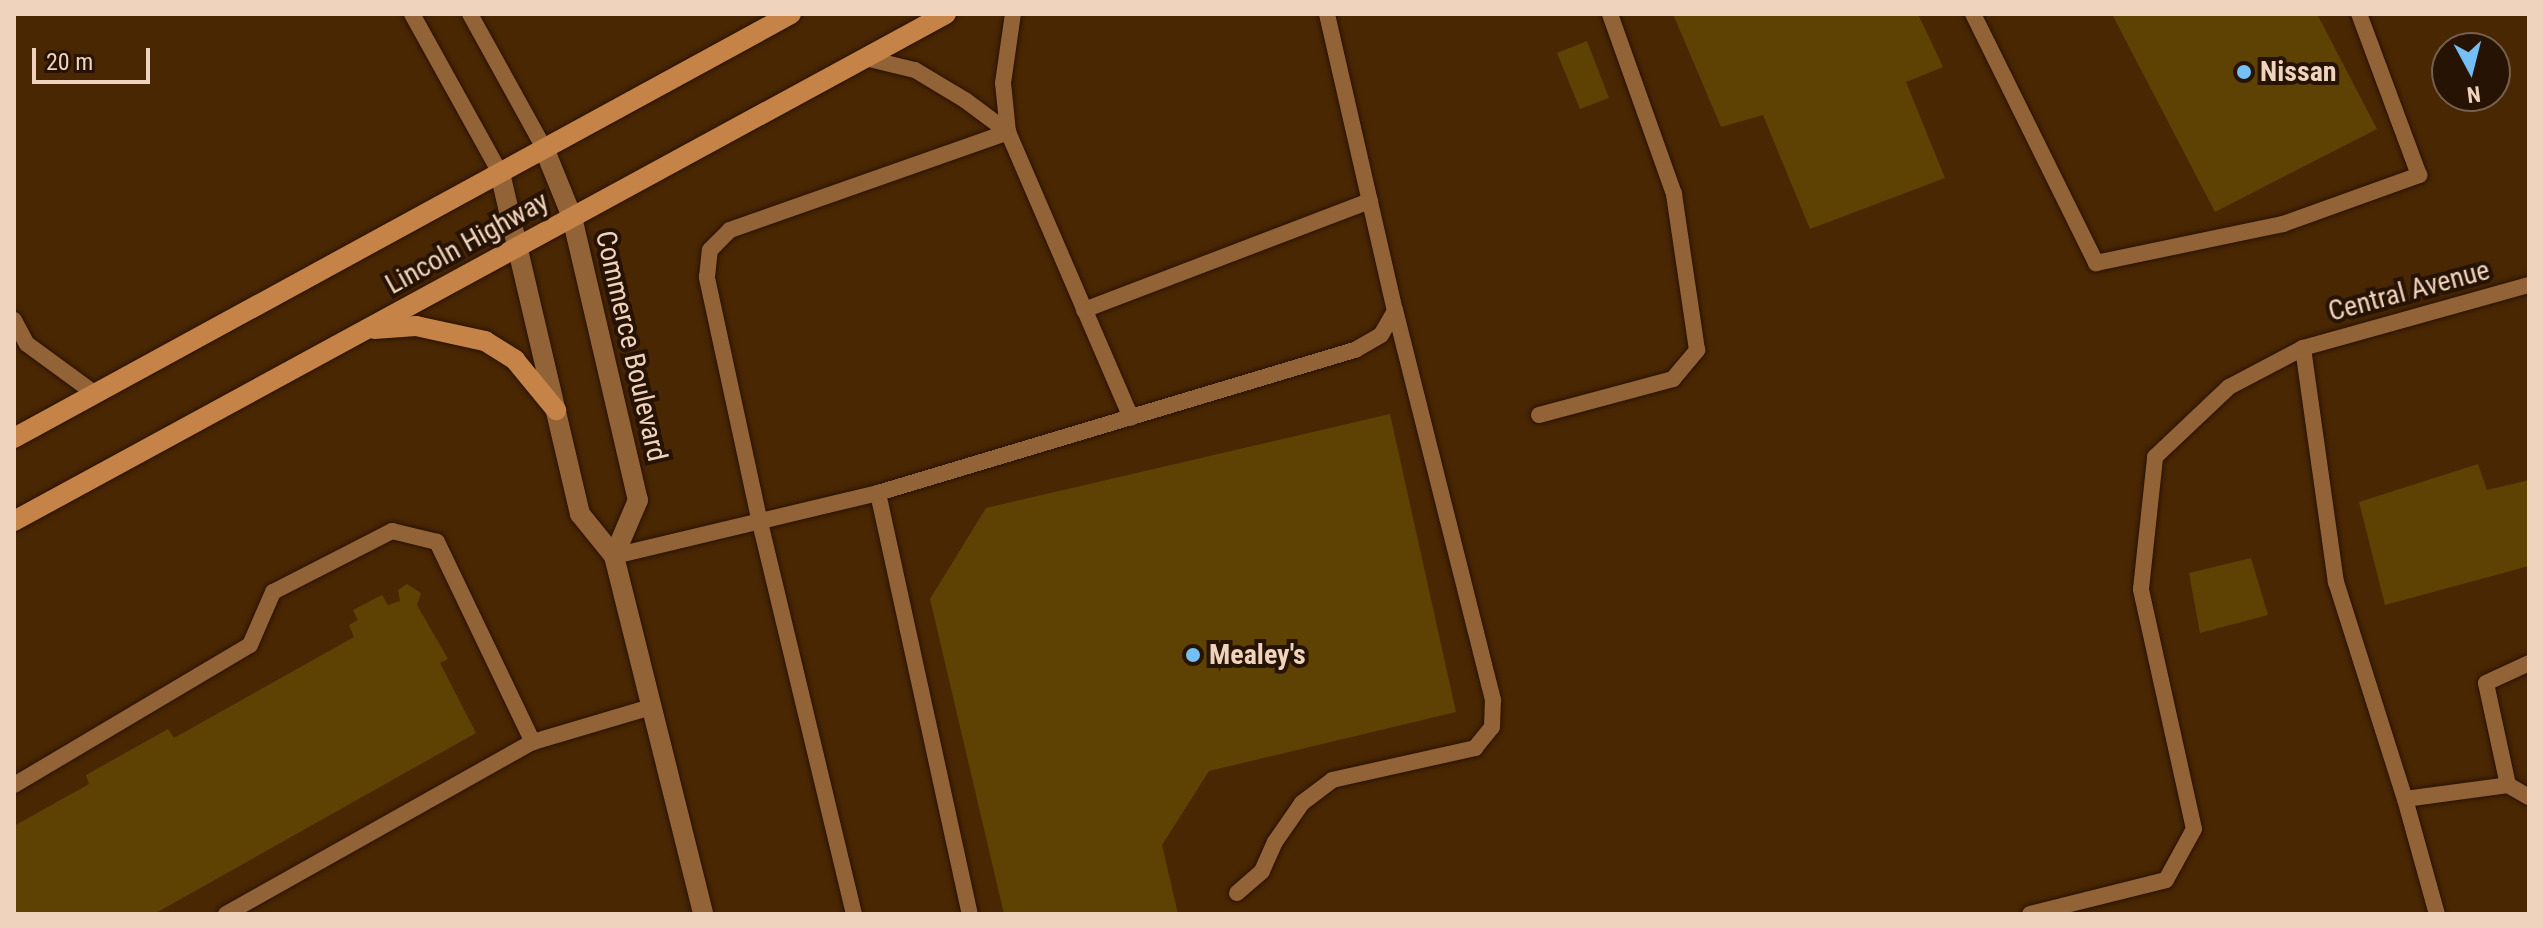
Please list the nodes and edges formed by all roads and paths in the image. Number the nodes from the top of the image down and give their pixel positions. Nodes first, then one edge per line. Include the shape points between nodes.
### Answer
1 (412, 14) edge
2 (470, 14) edge
3 (791, 14) edge
4 (946, 14) edge
5 (1013, 14) edge
6 (1327, 14) edge
7 (1610, 14) edge
8 (1973, 14) edge
9 (2359, 14) edge
10 (865, 58) junction
11 (1008, 132) junction
12 (544, 148) junction
13 (500, 173) junction
14 (1370, 201) junction
15 (572, 217) junction
16 (518, 247) junction
17 (2529, 285) edge
18 (1084, 310) junction
19 (1395, 311) junction
20 (14, 320) edge
21 (366, 330) junction
22 (2303, 348) junction
23 (94, 393) junction
24 (556, 410) junction
25 (1539, 415) dead end
26 (1131, 418) junction
27 (14, 438) edge
28 (878, 493) junction
29 (14, 521) edge
30 (760, 523) junction
31 (614, 556) junction
32 (2529, 663) edge
33 (651, 707) junction
34 (533, 742) junction
35 (14, 785) edge
36 (2508, 785) junction
37 (2529, 797) edge
38 (2405, 799) junction
39 (1237, 893) dead end
40 (226, 914) edge
41 (703, 914) edge
42 (854, 914) edge
43 (970, 914) edge
44 (2030, 914) edge
45 (2437, 914) edge

1 - 13 lane
2 - 12 lane
3 - 12 main road, Lincoln Highway
4 - 10 main road, Lincoln Highway
5 - 11 lane via 1003,83
6 - 14 lane
7 - 25 lane via 1674,194 1697,350 1673,379
8 - 9 lane via 2096,263 2283,224 2419,175
10 - 11 lane via 915,70
10 - 15 main road, Lincoln Highway
11 - 18 lane
11 - 30 lane via 730,230 710,250 707,277
12 - 13 main road, Lincoln Highway
12 - 15 street, Commerce Boulevard
13 - 16 street
13 - 23 main road, Lincoln Highway
14 - 18 lane
14 - 19 lane
15 - 16 main road, Lincoln Highway
15 - 31 street, Commerce Boulevard via 638,500
16 - 21 main road, Lincoln Highway
16 - 24 street
17 - 22 lane, Central Avenue
18 - 26 lane
19 - 26 lane via 1381,335 1355,350
19 - 39 lane via 1493,700 1492,727 1475,748 1332,780 1302,803 1262,871
20 - 23 lane via 27,344
21 - 24 main road via 416,326 485,341 515,360
21 - 29 main road, Lincoln Highway
22 - 38 lane via 2336,582
22 - 44 lane, Central Avenue via 2229,387 2155,457 2141,589 2194,829 2166,880
23 - 27 main road, Lincoln Highway
24 - 31 street via 580,514
26 - 28 lane
28 - 30 lane
28 - 43 lane
30 - 31 lane
30 - 42 lane
31 - 33 street
32 - 36 lane via 2486,683
33 - 34 lane
33 - 41 street
34 - 35 lane via 437,542 392,531 273,592 250,645
34 - 40 lane
36 - 37 lane
36 - 38 lane
38 - 45 lane

